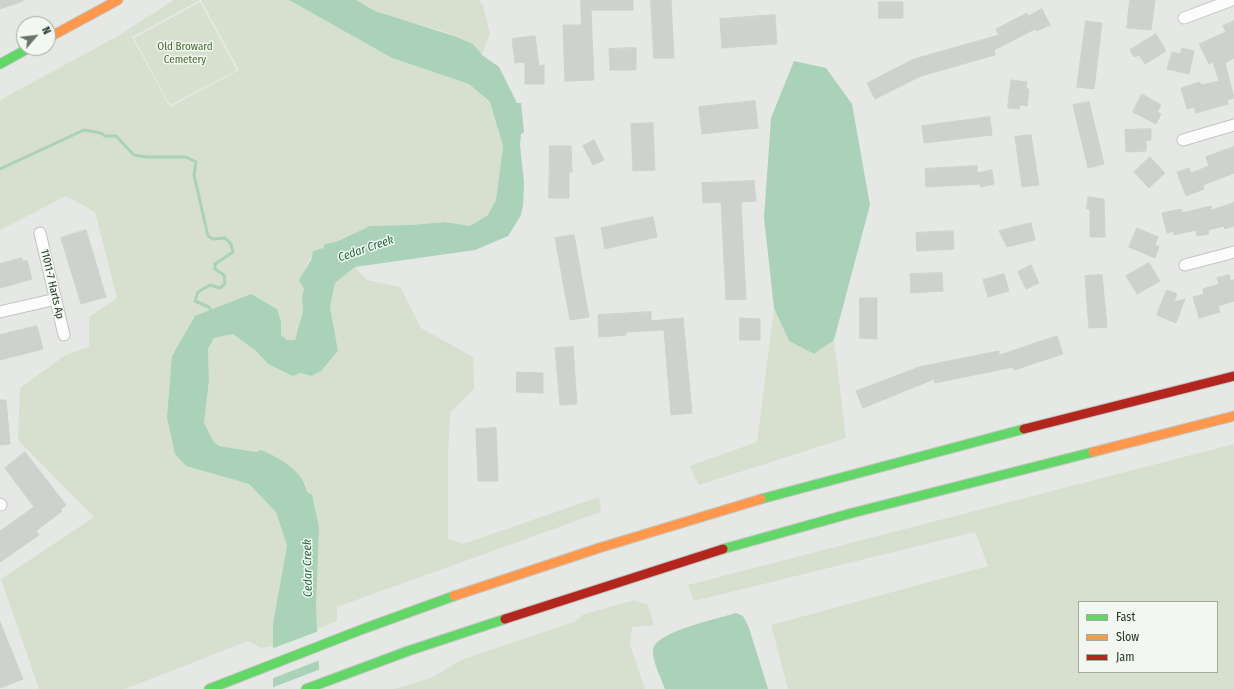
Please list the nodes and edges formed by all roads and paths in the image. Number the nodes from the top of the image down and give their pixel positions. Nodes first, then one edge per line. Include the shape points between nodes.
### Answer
1 (118, 0) edge
2 (1232, 0) edge
3 (1184, 18) dead end
4 (56, 34) edge
5 (16, 55) edge
6 (0, 64) edge
7 (1234, 125) edge
8 (1183, 140) dead end
9 (40, 233) dead end
10 (1234, 252) edge
11 (1185, 265) dead end
12 (56, 299) junction
13 (0, 312) edge
14 (64, 335) dead end
15 (1234, 376) edge
16 (1234, 416) edge
17 (209, 689) edge
18 (306, 689) edge

1 - 4 main road
2 - 3 street
5 - 6 main road
7 - 8 street
9 - 12 street, 11011-7 Harts Ap
10 - 11 street
12 - 13 street
12 - 14 street, 11011-7 Harts Ap
15 - 17 main road via 834,478 588,552 346,635
16 - 18 main road via 860,511 714,551 351,671

